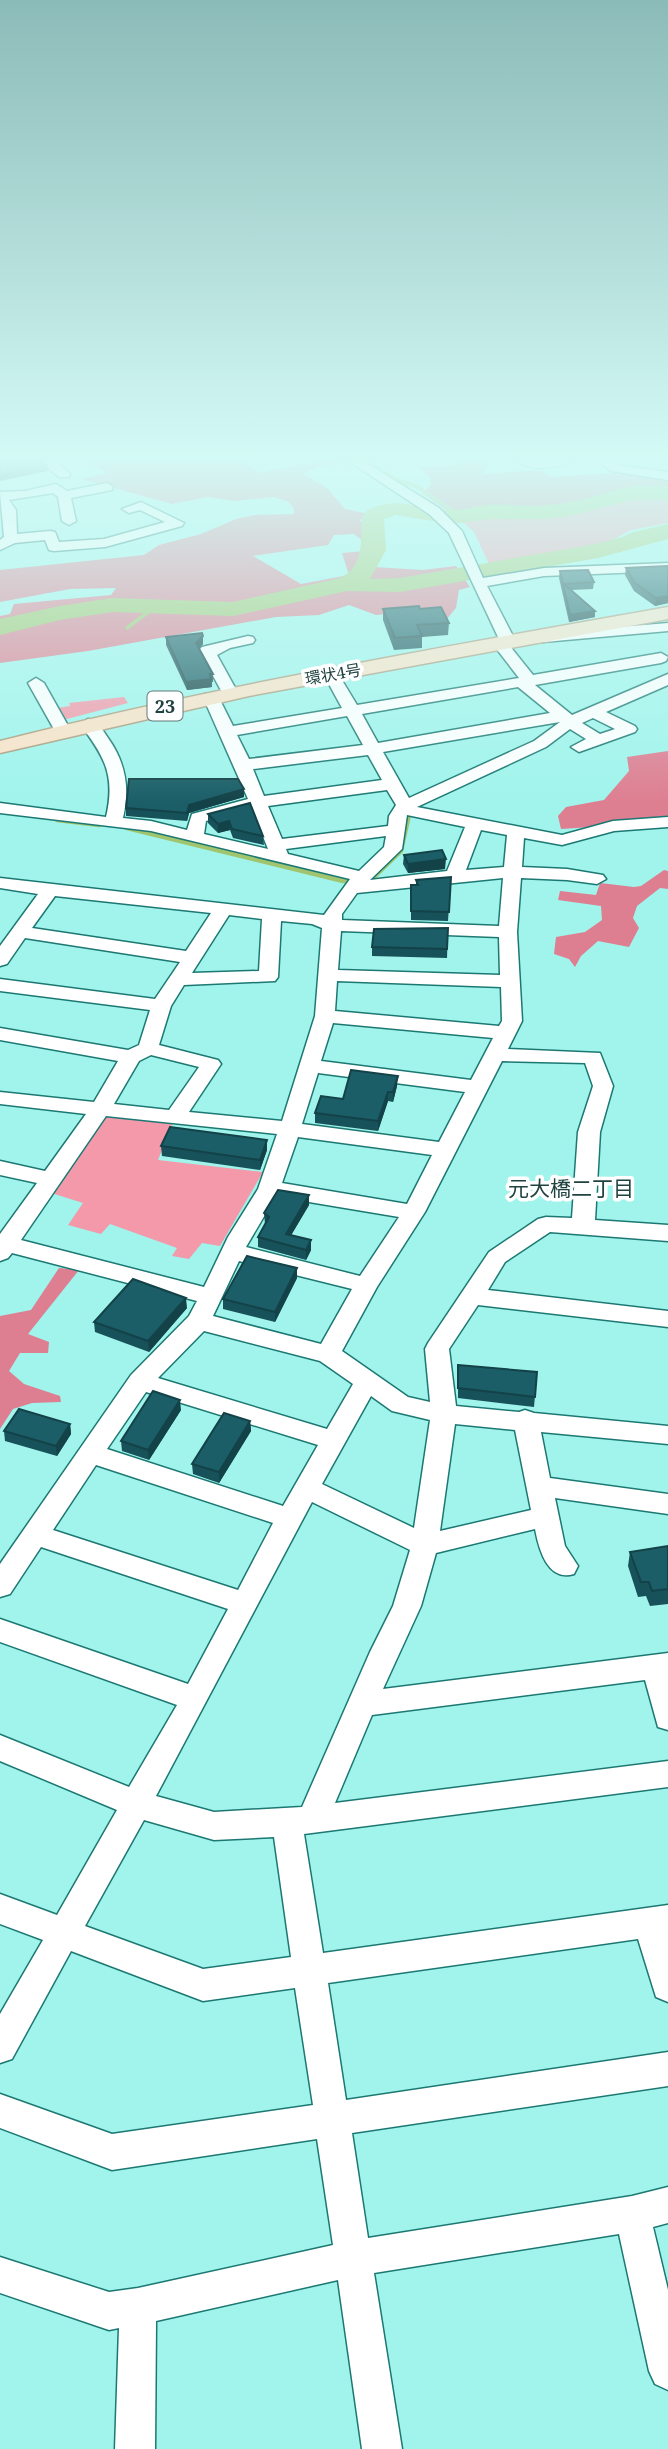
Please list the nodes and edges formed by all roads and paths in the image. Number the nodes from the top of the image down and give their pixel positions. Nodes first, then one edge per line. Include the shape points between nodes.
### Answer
1 (474, 574) edge
2 (529, 574) edge
3 (545, 574) edge
4 (477, 582) junction
5 (553, 591) dead end
6 (668, 613) edge
7 (668, 626) edge
8 (636, 630) junction
9 (248, 640) dead end
10 (504, 642) junction
11 (332, 675) junction
12 (668, 679) edge
13 (526, 681) junction
14 (36, 682) dead end
15 (220, 695) junction
16 (352, 711) junction
17 (598, 714) junction
18 (88, 724) junction
19 (577, 730) junction
20 (63, 731) junction
21 (227, 732) junction
22 (0, 747) edge
23 (374, 749) junction
24 (243, 765) junction
25 (393, 784) junction
26 (257, 802) junction
27 (0, 808) edge
28 (411, 809) junction
29 (114, 822) junction
30 (668, 822) edge
31 (475, 823) junction
32 (396, 830) junction
33 (516, 831) junction
34 (195, 837) junction
35 (279, 852) junction
36 (512, 872) junction
37 (454, 877) junction
38 (597, 878) dead end
39 (358, 882) junction
40 (0, 883) edge
41 (50, 890) junction
42 (223, 909) junction
43 (272, 914) junction
44 (331, 925) junction
45 (20, 932) junction
46 (508, 932) junction
47 (193, 958) junction
48 (0, 960) edge
49 (328, 975) junction
50 (178, 979) junction
51 (509, 981) junction
52 (0, 985) edge
53 (161, 1006) junction
54 (325, 1016) junction
55 (508, 1033) junction
56 (0, 1034) edge
57 (139, 1053) junction
58 (497, 1055) junction
59 (311, 1066) junction
60 (478, 1087) junction
61 (0, 1098) edge
62 (100, 1109) junction
63 (175, 1117) junction
64 (290, 1129) junction
65 (445, 1150) junction
66 (0, 1168) edge
67 (53, 1180) junction
68 (269, 1189) junction
69 (414, 1212) junction
70 (583, 1226) junction
71 (668, 1233) edge
72 (2, 1246) edge
73 (232, 1251) junction
74 (366, 1285) junction
75 (209, 1296) junction
76 (473, 1296) junction
77 (668, 1319) edge
78 (199, 1321) junction
79 (328, 1354) junction
80 (140, 1381) junction
81 (366, 1383) junction
82 (444, 1414) junction
83 (525, 1419) junction
84 (668, 1434) edge
85 (333, 1440) junction
86 (92, 1454) junction
87 (539, 1486) junction
88 (307, 1488) junction
89 (668, 1504) edge
90 (544, 1517) junction
91 (289, 1518) junction
92 (35, 1535) junction
93 (425, 1545) junction
94 (564, 1566) dead end
95 (0, 1586) edge
96 (245, 1603) junction
97 (0, 1630) edge
98 (662, 1666) edge
99 (195, 1699) junction
100 (362, 1704) junction
101 (668, 1718) edge
102 (0, 1748) edge
103 (668, 1774) edge
104 (136, 1804) junction
105 (300, 1821) junction
106 (0, 1909) edge
107 (659, 1921) edge
108 (64, 1931) junction
109 (312, 1970) junction
110 (668, 1986) edge
111 (0, 2048) edge
112 (668, 2068) edge
113 (0, 2111) edge
114 (332, 2119) junction
115 (668, 2205) edge
116 (632, 2214) junction
117 (354, 2258) junction
118 (0, 2275) edge
119 (138, 2307) junction
120 (667, 2359) edge
121 (135, 2449) edge
122 (382, 2449) edge

1 - 4 street
2 - 4 street
3 - 5 street
4 - 10 street
6 - 10 main road, 環状4号 / 23
7 - 8 street
8 - 10 street
8 - 13 street via 661,659
9 - 15 street via 208,652
10 - 11 main road, 環状4号 / 23
10 - 13 street
11 - 15 main road, 環状4号 / 23
11 - 16 street
12 - 17 street
13 - 16 street
13 - 19 street
14 - 20 street
15 - 18 main road, 環状4号 / 23
15 - 21 street
16 - 21 street
16 - 23 street
17 - 19 street
17 - 19 street via 629,729
18 - 20 main road, 環状4号 / 23
18 - 29 street via 115,762 120,783
19 - 23 street
19 - 28 street
20 - 22 main road, 環状4号 / 23
21 - 24 street
23 - 24 street
23 - 25 street
24 - 26 street
25 - 26 street
25 - 28 street
26 - 34 street via 198,818
26 - 35 street
27 - 29 street
28 - 31 street
28 - 32 street
29 - 34 street
30 - 33 street via 613,826 562,840
31 - 33 street
31 - 37 street
32 - 35 street
32 - 39 street via 393,849
33 - 36 street
34 - 35 street
35 - 39 street
36 - 37 street
36 - 38 street
36 - 46 street
37 - 39 street
39 - 44 street via 333,914
40 - 41 street
41 - 42 street
41 - 45 street
42 - 43 street
42 - 47 street
43 - 44 street
43 - 50 street via 268,977
44 - 46 street
44 - 49 street
45 - 47 street
45 - 48 street
46 - 51 street
47 - 50 street
49 - 51 street
49 - 54 street
50 - 53 street
51 - 55 street via 512,1021
52 - 53 street
53 - 57 street
54 - 55 street
54 - 59 street
55 - 58 street
56 - 57 street
57 - 62 street
57 - 63 street via 212,1065
58 - 60 street
58 - 70 street via 593,1057 603,1086 589,1132
59 - 60 street
59 - 64 street
60 - 65 street
61 - 62 street
62 - 63 street
62 - 67 street
63 - 64 street
64 - 65 street
64 - 68 street
65 - 69 street
66 - 67 street
67 - 72 street
68 - 69 street
68 - 73 street
69 - 74 street
70 - 71 street
70 - 76 street via 546,1224 497,1257
72 - 75 street
73 - 74 street
73 - 75 street
74 - 79 street
75 - 78 street
76 - 77 street
76 - 82 street via 437,1349
78 - 79 street
78 - 80 street
79 - 81 street
80 - 85 street
80 - 86 street
81 - 82 street via 401,1405
81 - 85 street
82 - 83 street
82 - 93 street
83 - 84 street
83 - 87 street
85 - 88 street
86 - 91 street
86 - 92 street
87 - 89 street
87 - 90 street
88 - 91 street
88 - 93 street
90 - 93 street
90 - 94 street via 552,1548
91 - 96 street
92 - 95 street
92 - 96 street
93 - 100 street via 407,1606
96 - 99 street
97 - 99 street
98 - 100 street
98 - 101 street
99 - 104 street
100 - 105 street
102 - 104 street
103 - 105 street
104 - 105 street via 214,1826
104 - 108 street
105 - 109 street
106 - 108 street
107 - 109 street
107 - 110 street
108 - 109 street via 203,1985
108 - 111 street
109 - 114 street
112 - 114 street
113 - 114 street via 112,2152
114 - 117 street
115 - 116 street
116 - 117 street
116 - 120 street
117 - 119 street
117 - 122 street
118 - 119 street via 109,2311
119 - 121 street

